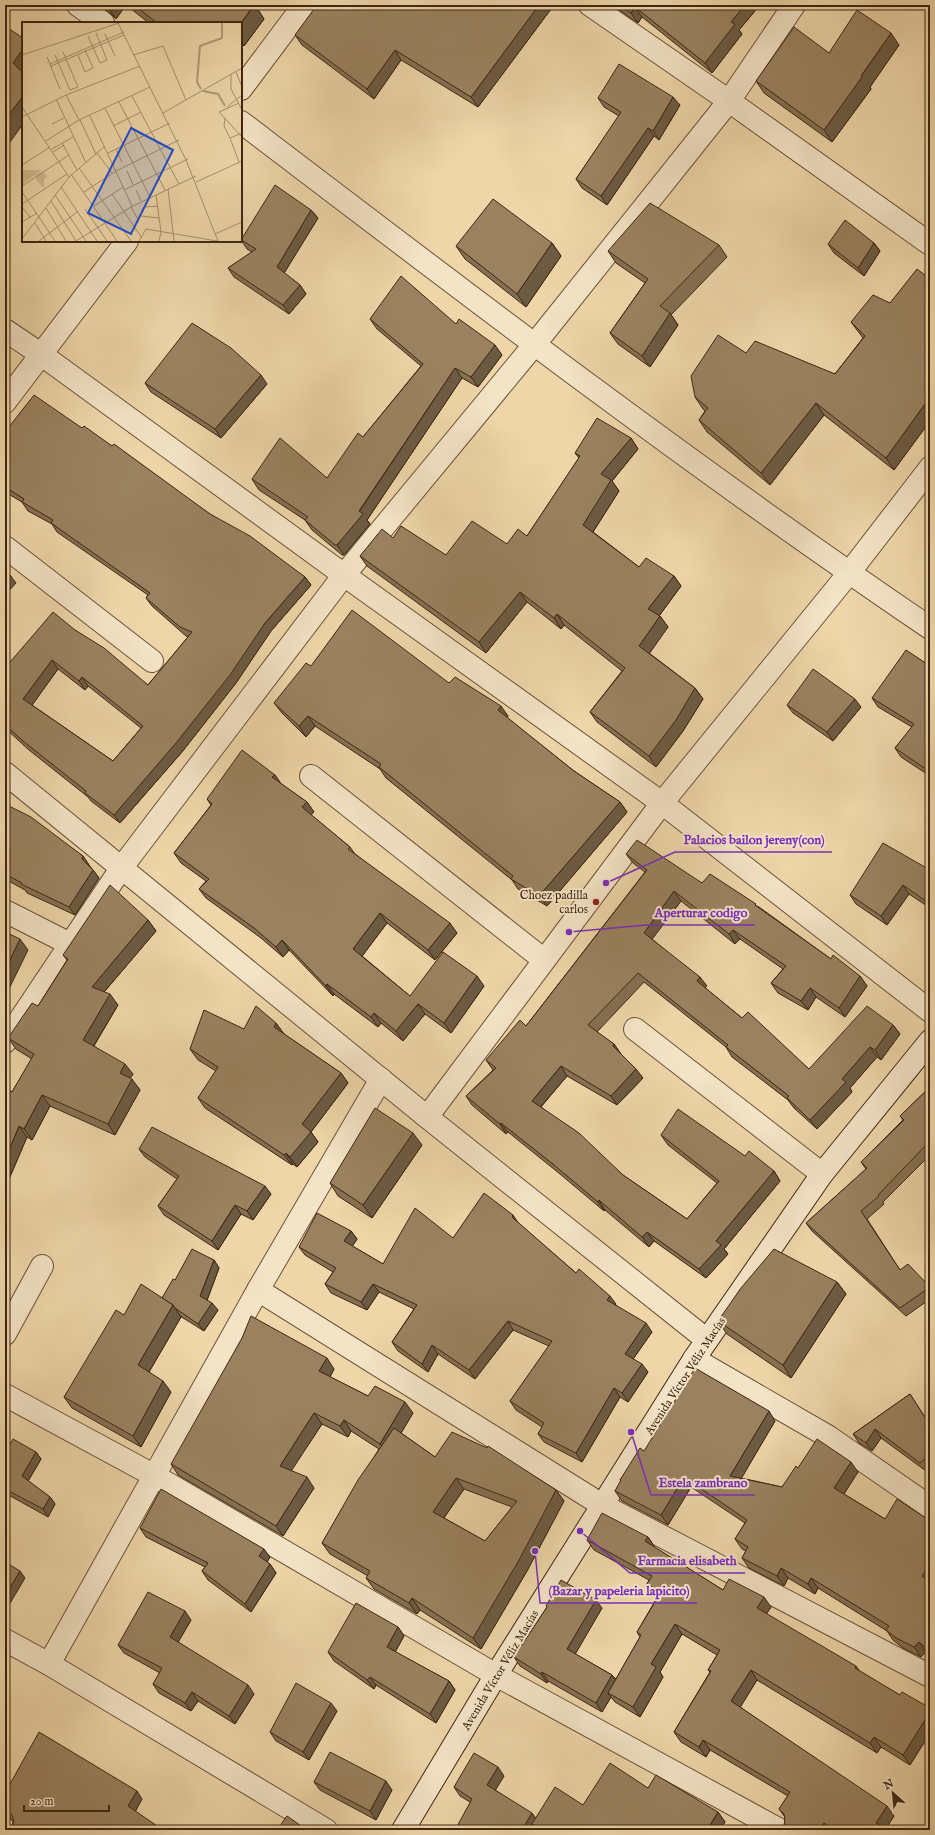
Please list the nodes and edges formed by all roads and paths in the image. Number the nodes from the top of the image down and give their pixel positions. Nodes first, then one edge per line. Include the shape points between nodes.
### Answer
1 (78, 5) edge
2 (304, 5) edge
3 (590, 5) edge
4 (794, 5) edge
5 (103, 22) edge
6 (242, 88) edge
7 (729, 101) junction
8 (242, 123) edge
9 (126, 242) edge
10 (930, 244) edge
11 (5, 330) edge
12 (534, 345) junction
13 (42, 355) junction
14 (5, 402) edge
15 (930, 468) edge
16 (5, 547) edge
17 (849, 573) junction
18 (344, 575) junction
19 (930, 628) edge
20 (152, 661) dead end
21 (5, 773) edge
22 (310, 776) dead end
23 (662, 803) junction
24 (122, 867) junction
25 (5, 911) edge
26 (70, 944) junction
27 (544, 960) junction
28 (930, 1011) edge
29 (636, 1029) dead end
30 (930, 1041) edge
31 (5, 1042) edge
32 (381, 1079) junction
33 (427, 1117) junction
34 (822, 1174) junction
35 (42, 1266) dead end
36 (258, 1290) junction
37 (5, 1334) edge
38 (707, 1340) junction
39 (694, 1359) junction
40 (5, 1394) edge
41 (155, 1476) junction
42 (602, 1505) junction
43 (930, 1506) edge
44 (5, 1640) edge
45 (49, 1664) junction
46 (496, 1675) junction
47 (930, 1676) edge
48 (326, 1830) edge
49 (403, 1830) edge
50 (780, 1830) edge

1 - 5 street
2 - 6 street
3 - 7 street
4 - 7 street
7 - 10 street
7 - 12 street
8 - 12 street
9 - 13 street
11 - 13 street
12 - 17 street
12 - 18 street
13 - 14 street
13 - 18 street
15 - 17 street
16 - 20 street
17 - 19 street
17 - 23 street
18 - 23 street
18 - 24 street
21 - 24 street
22 - 27 street
23 - 27 street
23 - 28 street
24 - 26 street
24 - 32 street
25 - 26 street
26 - 31 street
27 - 33 street
29 - 34 street
30 - 34 street, Avenida Víctor Véliz Macías
32 - 33 street
32 - 36 street
33 - 38 street
34 - 38 street, Avenida Víctor Véliz Macías
35 - 37 street
36 - 41 street
36 - 42 street
38 - 39 street, Avenida Víctor Véliz Macías
39 - 42 street, Avenida Víctor Véliz Macías
39 - 43 street via 829,1437
40 - 41 street
41 - 45 street
41 - 46 street
42 - 46 street, Avenida Víctor Véliz Macías
42 - 47 street
44 - 45 street
45 - 48 street
46 - 49 street, Avenida Víctor Véliz Macías
46 - 50 street

